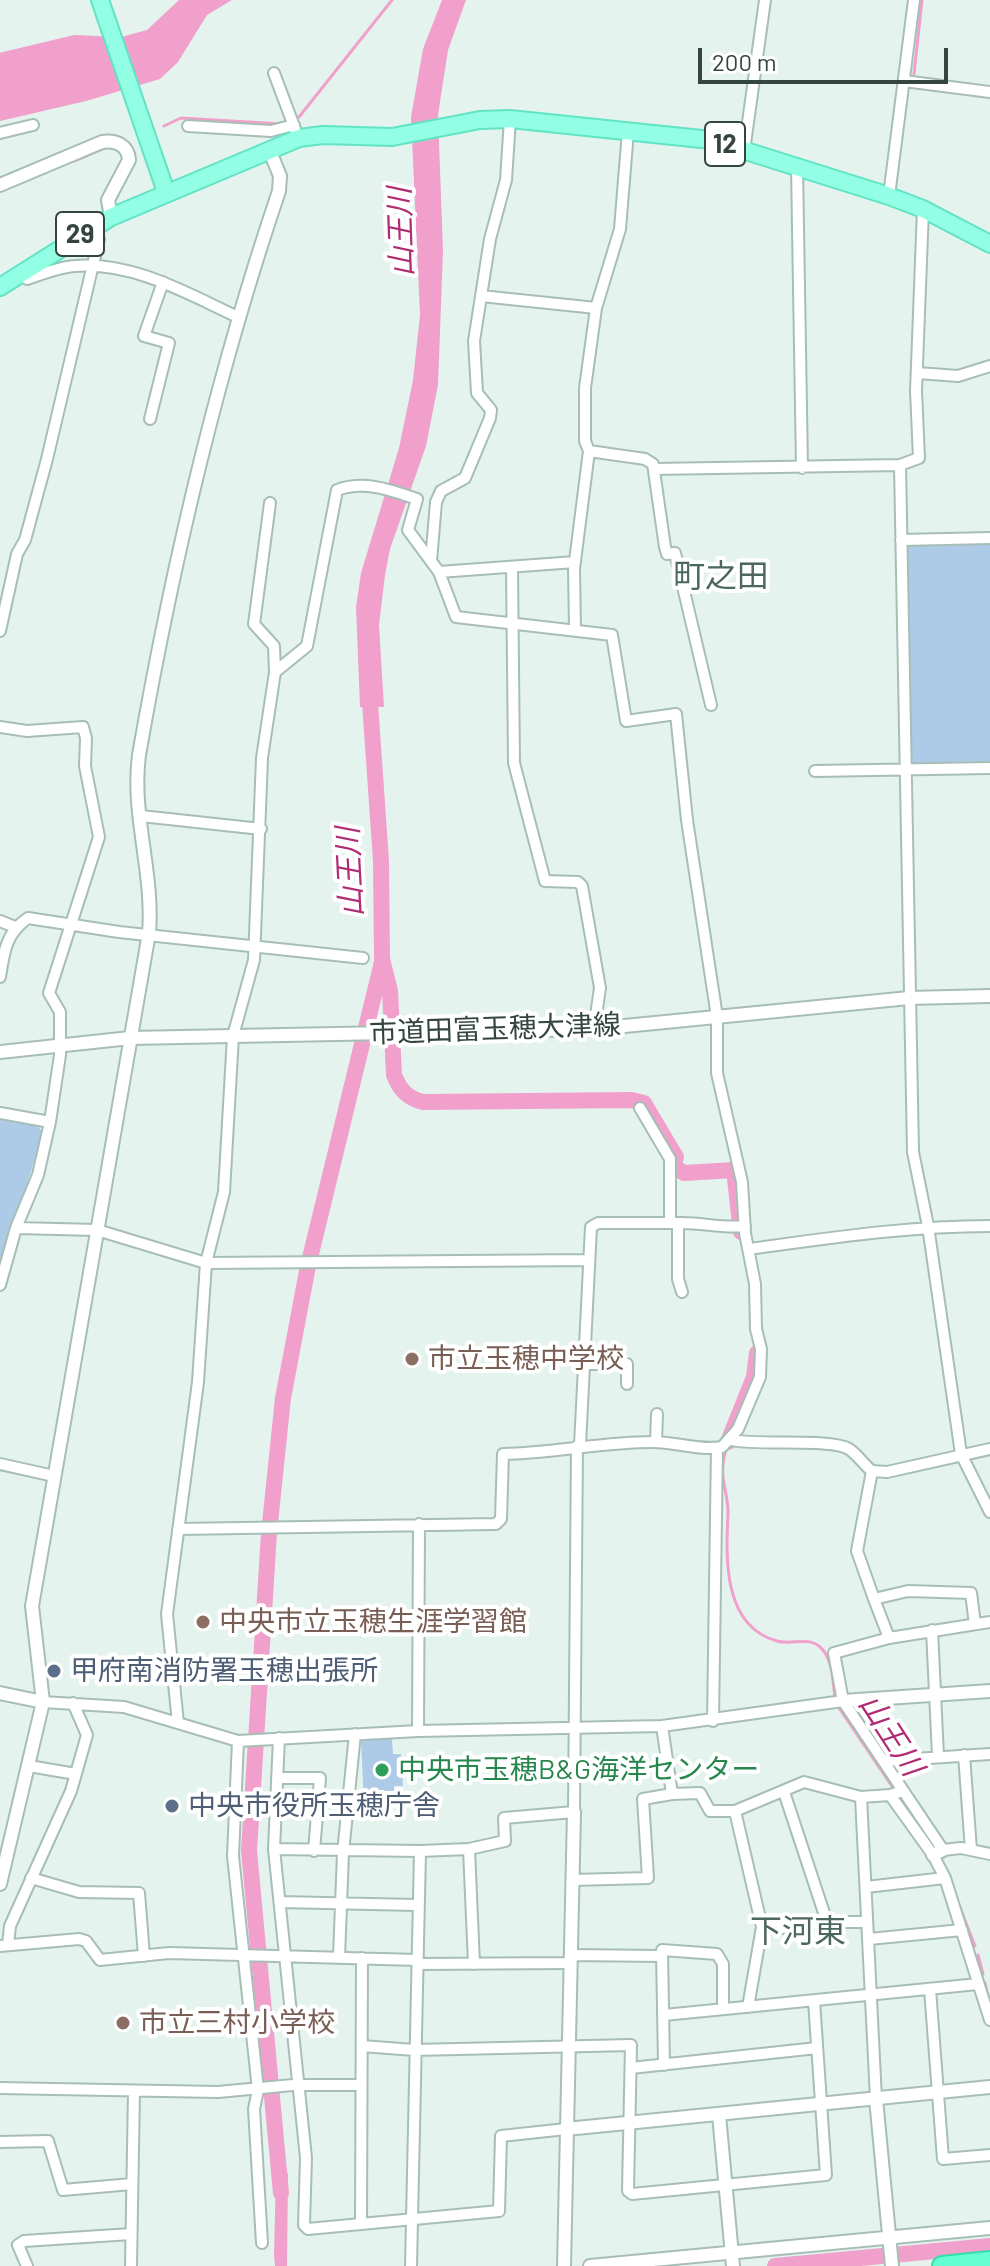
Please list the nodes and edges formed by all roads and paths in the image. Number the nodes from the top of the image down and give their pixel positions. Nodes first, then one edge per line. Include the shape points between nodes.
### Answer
1 (765, 0) edge
2 (914, 0) edge
3 (102, 4) edge
4 (274, 73) dead end
5 (904, 81) junction
6 (990, 92) edge
7 (510, 119) junction
8 (33, 125) dead end
9 (188, 126) dead end
10 (628, 131) junction
11 (296, 132) junction
12 (0, 133) edge
13 (269, 149) junction
14 (744, 151) junction
15 (797, 167) junction
16 (0, 185) edge
17 (166, 192) junction
18 (889, 196) junction
19 (923, 209) junction
20 (111, 217) junction
21 (92, 227) junction
22 (990, 244) edge
23 (91, 265) junction
24 (19, 273) junction
25 (163, 282) junction
26 (0, 287) edge
27 (481, 296) junction
28 (596, 308) junction
29 (240, 318) junction
30 (990, 366) edge
31 (918, 373) junction
32 (150, 419) dead end
33 (589, 451) junction
34 (900, 465) junction
35 (802, 468) junction
36 (654, 469) junction
37 (270, 503) dead end
38 (990, 538) edge
39 (901, 540) junction
40 (431, 561) junction
41 (575, 562) junction
42 (512, 568) junction
43 (439, 572) junction
44 (510, 624) junction
45 (575, 629) junction
46 (0, 631) edge
47 (275, 672) junction
48 (711, 705) dead end
49 (0, 727) edge
50 (990, 768) edge
51 (906, 770) junction
52 (815, 771) dead end
53 (141, 816) junction
54 (261, 829) junction
55 (0, 921) edge
56 (69, 925) junction
57 (15, 927) junction
58 (149, 933) junction
59 (255, 946) junction
60 (363, 958) dead end
61 (0, 977) edge
62 (990, 996) edge
63 (909, 998) junction
64 (717, 1017) junction
65 (594, 1029) junction
66 (233, 1036) junction
67 (130, 1038) junction
68 (60, 1048) junction
69 (0, 1052) edge
70 (640, 1108) dead end
71 (0, 1113) edge
72 (50, 1122) junction
73 (674, 1223) junction
74 (745, 1226) junction
75 (928, 1226) junction
76 (990, 1226) edge
77 (16, 1228) junction
78 (97, 1230) junction
79 (749, 1249) junction
80 (589, 1260) junction
81 (206, 1263) junction
82 (0, 1285) edge
83 (682, 1292) dead end
84 (582, 1364) junction
85 (627, 1384) dead end
86 (657, 1414) dead end
87 (731, 1440) junction
88 (656, 1442) junction
89 (578, 1446) junction
90 (717, 1448) junction
91 (990, 1449) edge
92 (961, 1454) junction
93 (0, 1464) edge
94 (872, 1471) junction
95 (54, 1476) junction
96 (990, 1512) edge
97 (419, 1524) junction
98 (178, 1529) junction
99 (874, 1599) junction
100 (990, 1622) edge
101 (975, 1624) junction
102 (932, 1630) junction
103 (889, 1638) junction
104 (990, 1691) edge
105 (0, 1693) edge
106 (935, 1693) junction
107 (837, 1700) junction
108 (43, 1702) junction
109 (73, 1703) junction
110 (713, 1721) junction
111 (178, 1723) junction
112 (662, 1726) junction
113 (576, 1729) junction
114 (418, 1731) junction
115 (355, 1734) junction
116 (279, 1738) junction
117 (238, 1741) junction
118 (990, 1754) edge
119 (964, 1755) junction
120 (938, 1756) junction
121 (884, 1761) junction
122 (29, 1766) junction
123 (76, 1774) junction
124 (277, 1778) junction
125 (784, 1792) junction
126 (897, 1793) junction
127 (672, 1794) junction
128 (861, 1797) junction
129 (735, 1811) junction
130 (574, 1812) junction
131 (274, 1849) junction
132 (469, 1849) junction
133 (971, 1850) junction
134 (314, 1851) junction
135 (420, 1851) junction
136 (938, 1852) junction
137 (343, 1853) junction
138 (990, 1854) edge
139 (31, 1878) junction
140 (945, 1878) junction
141 (572, 1880) junction
142 (0, 1884) edge
143 (866, 1887) junction
144 (280, 1902) junction
145 (340, 1903) junction
146 (416, 1905) junction
147 (827, 1922) junction
148 (867, 1922) junction
149 (762, 1927) junction
150 (962, 1930) junction
151 (869, 1939) junction
152 (4, 1945) edge
153 (243, 1955) junction
154 (144, 1956) junction
155 (285, 1956) junction
156 (662, 1956) junction
157 (339, 1957) junction
158 (362, 1958) junction
159 (570, 1959) junction
160 (417, 1962) junction
161 (474, 1964) junction
162 (978, 1984) junction
163 (930, 1989) junction
164 (871, 1995) junction
165 (814, 2001) junction
166 (748, 2007) junction
167 (723, 2009) junction
168 (664, 2015) junction
169 (990, 2020) edge
170 (362, 2046) junction
171 (568, 2047) junction
172 (817, 2048) junction
173 (414, 2050) junction
174 (664, 2065) junction
175 (631, 2068) junction
176 (299, 2084) junction
177 (361, 2085) junction
178 (990, 2087) edge
179 (0, 2088) edge
180 (261, 2090) junction
181 (134, 2091) junction
182 (936, 2093) junction
183 (876, 2099) junction
184 (820, 2104) junction
185 (719, 2115) junction
186 (631, 2122) junction
187 (566, 2129) junction
188 (0, 2142) edge
189 (990, 2155) edge
190 (132, 2184) junction
191 (726, 2184) junction
192 (412, 2220) junction
193 (361, 2224) junction
194 (990, 2228) edge
195 (131, 2234) junction
196 (889, 2237) junction
197 (262, 2243) dead end
198 (732, 2252) junction
199 (891, 2261) edge
200 (990, 2261) edge
201 (27, 2266) edge
202 (131, 2266) edge
203 (411, 2266) edge
204 (564, 2266) edge
205 (590, 2266) edge
206 (733, 2266) edge
207 (942, 2266) edge

1 - 14 street
2 - 5 street
3 - 17 main road
4 - 11 street
5 - 6 street
5 - 18 street
7 - 10 main road, 12
7 - 11 main road, 12 via 393,137
7 - 27 street via 506,180
8 - 12 street
9 - 11 street
10 - 14 main road, 12 via 711,140
10 - 28 street via 620,229
11 - 13 main road, 12
13 - 17 main road, 12
13 - 29 street via 280,176 279,191
14 - 15 main road, 12
15 - 18 main road, 12
15 - 35 street
16 - 20 street via 102,142 116,142 125,147 129,160 108,200
17 - 20 main road, 29
18 - 19 main road, 12
19 - 22 main road, 12
19 - 31 street
20 - 21 main road, 29
21 - 23 street via 99,239
21 - 24 main road, 29
23 - 24 street via 27,279
23 - 25 street
23 - 46 street via 47,459
24 - 26 main road, 29
25 - 29 street
25 - 32 street via 144,336 169,343
27 - 28 street
27 - 40 street via 474,341 477,393 491,410 490,418 465,478 441,491
28 - 33 street via 585,388
29 - 53 street via 155,670 137,774
30 - 31 street via 958,376
31 - 34 street via 919,458
33 - 36 street via 645,459
33 - 41 street
34 - 35 street
34 - 39 street
35 - 36 street
36 - 48 street via 665,547 667,554 675,553
37 - 47 street via 254,624 274,646
38 - 39 street
39 - 51 street
40 - 43 street
40 - 47 street via 407,526 417,499 382,487 353,484 337,490 307,646
41 - 42 street
41 - 45 street
42 - 43 street
42 - 44 street
43 - 44 street via 456,617
44 - 45 street
44 - 65 street via 514,763 545,881 582,886 600,988
45 - 64 street via 612,635 626,721 676,714
47 - 54 street via 262,758
49 - 56 street via 83,727 85,766 100,830
50 - 51 street
51 - 52 street
51 - 63 street
53 - 54 street
53 - 58 street
54 - 59 street
55 - 57 street
56 - 57 street via 28,918
56 - 58 street
56 - 68 street via 49,993 60,1012
57 - 61 street via 4,947
58 - 59 street
58 - 67 street
59 - 60 street
59 - 66 street
62 - 63 street, 市道田富玉穂大津線
63 - 64 street, 市道田富玉穂大津線
63 - 75 street via 913,1152
64 - 65 street, 市道田富玉穂大津線
64 - 74 street via 717,1073 742,1182
65 - 66 street, 市道田富玉穂大津線
66 - 67 street, 市道田富玉穂大津線
66 - 81 street via 224,1192
67 - 68 street, 市道田富玉穂大津線
67 - 78 street
68 - 69 street, 市道田富玉穂大津線
68 - 72 street
70 - 73 street via 670,1159
71 - 72 street
72 - 77 street via 38,1175
73 - 74 street via 721,1229
73 - 80 street via 598,1223 591,1227
73 - 83 street
74 - 79 street
75 - 76 street
75 - 79 street
75 - 92 street
77 - 78 street
77 - 82 street
78 - 81 street
78 - 95 street
79 - 87 street via 762,1364
80 - 81 street
80 - 84 street
81 - 98 street via 198,1382
84 - 85 street via 627,1364
84 - 89 street
86 - 88 street
87 - 90 street
87 - 94 street via 837,1444
88 - 89 street
88 - 90 street
89 - 97 street via 503,1454 501,1519 496,1524
89 - 113 street
90 - 110 street
91 - 92 street
92 - 94 street
92 - 96 street
93 - 95 street
94 - 99 street via 857,1551
95 - 108 street via 32,1606
97 - 98 street
97 - 114 street
98 - 111 street via 167,1614
99 - 101 street via 908,1591 971,1593
99 - 103 street
100 - 101 street
101 - 102 street
102 - 103 street
102 - 106 street
103 - 107 street via 834,1653
104 - 106 street
105 - 108 street
106 - 107 street
106 - 120 street
107 - 110 street
107 - 121 street
108 - 109 street
108 - 122 street
109 - 111 street via 124,1707
109 - 123 street via 87,1735
110 - 112 street
111 - 117 street
112 - 113 street
112 - 127 street
113 - 114 street
113 - 130 street
114 - 115 street
115 - 116 street
115 - 137 street
116 - 117 street
116 - 124 street
117 - 153 street via 233,1856
118 - 119 street
119 - 120 street
119 - 133 street
120 - 121 street
121 - 126 street
122 - 123 street
122 - 142 street
123 - 139 street
124 - 131 street
124 - 134 street via 320,1778
125 - 128 street via 804,1782
125 - 129 street
125 - 147 street
126 - 128 street
126 - 136 street
127 - 129 street via 700,1793 710,1811
127 - 141 street via 643,1799 648,1878
128 - 143 street
129 - 149 street
130 - 132 street via 504,1818 505,1841
130 - 141 street
131 - 134 street
131 - 144 street
132 - 135 street
132 - 161 street
133 - 136 street
133 - 138 street
134 - 137 street
135 - 137 street
135 - 146 street
136 - 140 street
137 - 145 street
139 - 152 street
139 - 154 street via 79,1892 139,1893
140 - 143 street
140 - 150 street
141 - 159 street
143 - 148 street
144 - 145 street
144 - 155 street
145 - 146 street
145 - 157 street
146 - 160 street
147 - 148 street
147 - 149 street
148 - 151 street
149 - 166 street
150 - 151 street
150 - 162 street
151 - 164 street
152 - 154 street via 79,1939 100,1960
153 - 154 street
153 - 155 street
153 - 180 street
155 - 157 street
155 - 176 street
156 - 159 street
156 - 167 street via 662,1950 717,1954 723,1964
156 - 168 street
157 - 158 street
158 - 160 street
158 - 170 street
159 - 161 street
159 - 171 street
160 - 161 street
160 - 173 street
162 - 163 street
162 - 169 street
163 - 164 street
163 - 182 street
164 - 165 street
164 - 183 street
165 - 166 street
165 - 172 street
166 - 167 street
167 - 168 street
168 - 174 street
170 - 173 street
170 - 177 street
171 - 173 street
171 - 175 street via 631,2045
171 - 187 street
172 - 174 street
172 - 184 street
173 - 192 street
174 - 175 street
175 - 186 street
176 - 177 street
176 - 180 street
176 - 193 street via 306,2158 304,2225 308,2229
177 - 193 street
178 - 182 street
179 - 181 street
180 - 181 street
180 - 197 street via 254,2109
181 - 190 street
182 - 183 street
182 - 189 street via 943,2159
183 - 184 street
183 - 196 street
184 - 185 street
184 - 191 street via 826,2175
185 - 186 street
185 - 191 street
186 - 187 street
186 - 191 street via 632,2194
187 - 192 street via 501,2136 499,2211
187 - 204 street
188 - 190 street via 48,2141 63,2190
190 - 195 street
191 - 198 street
192 - 193 street
192 - 203 street
194 - 196 street
195 - 201 street via 24,2241 18,2245
195 - 202 street
196 - 198 street
196 - 199 street
198 - 205 street
198 - 206 street
200 - 207 highway

